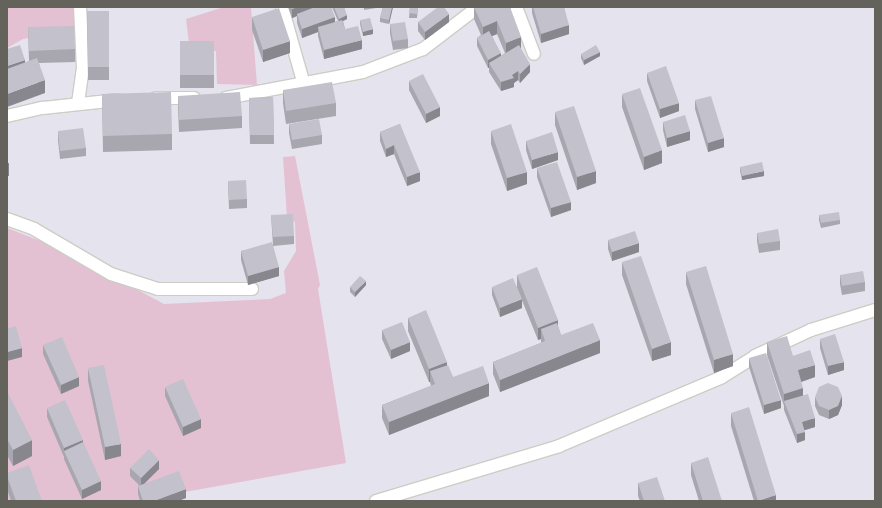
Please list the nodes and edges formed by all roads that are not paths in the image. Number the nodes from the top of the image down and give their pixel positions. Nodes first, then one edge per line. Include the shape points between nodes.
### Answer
1 (80, 7) edge
2 (282, 7) edge
3 (478, 7) edge
4 (516, 7) edge
5 (534, 54) dead end
6 (304, 85) junction
7 (146, 99) edge
8 (132, 100) edge
9 (78, 103) junction
10 (7, 116) edge
11 (7, 219) edge
12 (252, 288) dead end
13 (875, 310) edge
14 (376, 501) edge

1 - 9 street via 82,68
2 - 6 street
3 - 6 street via 423,49 363,72
4 - 5 street
6 - 7 street via 233,98
8 - 9 street
9 - 10 street
11 - 12 street via 34,229 111,274 158,289
13 - 14 street via 811,330 755,356 722,378 559,446

